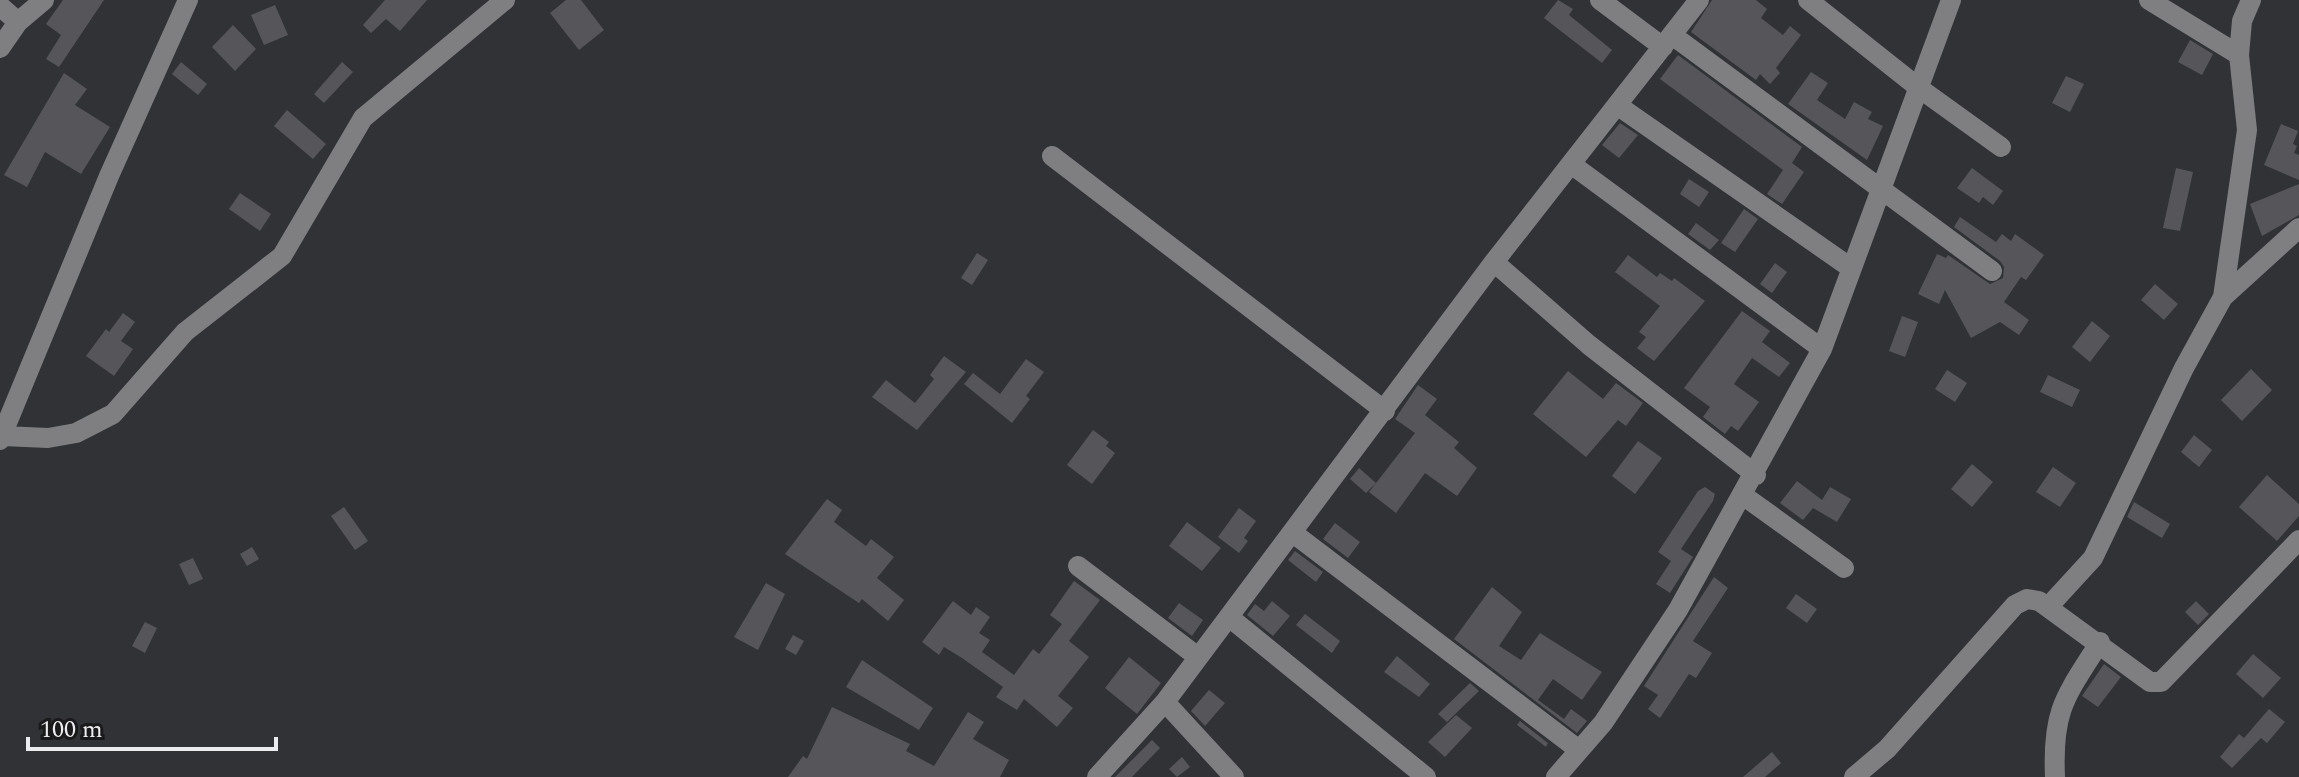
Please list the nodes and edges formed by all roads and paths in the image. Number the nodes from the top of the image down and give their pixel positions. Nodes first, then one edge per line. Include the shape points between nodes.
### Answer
1 (44, 0) edge
2 (505, 0) edge
3 (1600, 0) edge
4 (1699, 0) edge
5 (1808, 0) edge
6 (1951, 0) edge
7 (2149, 0) edge
8 (2251, 0) edge
9 (186, 1) edge
10 (0, 6) edge
11 (18, 22) junction
12 (1667, 41) junction
13 (0, 48) edge
14 (2239, 55) junction
15 (1919, 88) junction
16 (1617, 105) junction
17 (2001, 147) dead end
18 (1052, 156) dead end
19 (1571, 164) junction
20 (1882, 187) junction
21 (2299, 228) edge
22 (1494, 262) junction
23 (1851, 268) junction
24 (1992, 271) dead end
25 (2223, 297) junction
26 (1822, 349) junction
27 (1385, 411) junction
28 (2, 438) edge
29 (1756, 475) junction
30 (1744, 496) junction
31 (1293, 533) junction
32 (2299, 540) edge
33 (1078, 566) dead end
34 (1844, 568) dead end
35 (2048, 607) junction
36 (1229, 617) junction
37 (2100, 642) junction
38 (1198, 657) junction
39 (1165, 702) junction
40 (1579, 750) junction
41 (1097, 777) edge
42 (1234, 777) edge
43 (1426, 777) edge
44 (1556, 777) edge
45 (1854, 777) edge
46 (2055, 777) edge

1 - 11 street
2 - 28 street via 363,118 282,256 185,332 113,414 76,433
3 - 12 street
4 - 12 street
5 - 15 street
6 - 15 street
7 - 14 street
8 - 14 street via 2242,21
9 - 28 street
10 - 11 street
11 - 13 street
12 - 16 street
12 - 20 street
14 - 25 street via 2247,130
15 - 17 street
15 - 20 street
16 - 19 street
16 - 23 street
18 - 27 street
19 - 22 street
19 - 26 street
20 - 23 street
20 - 24 street
21 - 25 street
22 - 27 street
22 - 29 street via 1589,345
23 - 26 street
25 - 35 street via 2093,558
26 - 29 street
27 - 31 street
29 - 30 street
30 - 34 street
30 - 40 street via 1678,610 1603,723
31 - 36 street
31 - 40 street
32 - 37 street via 2161,682 2150,682
33 - 38 street
35 - 37 street
35 - 45 street via 2027,599 2015,605 1887,749
36 - 38 street
36 - 43 street
37 - 46 street via 2061,703 2053,735
38 - 39 street
39 - 41 street
39 - 42 street
40 - 44 street

